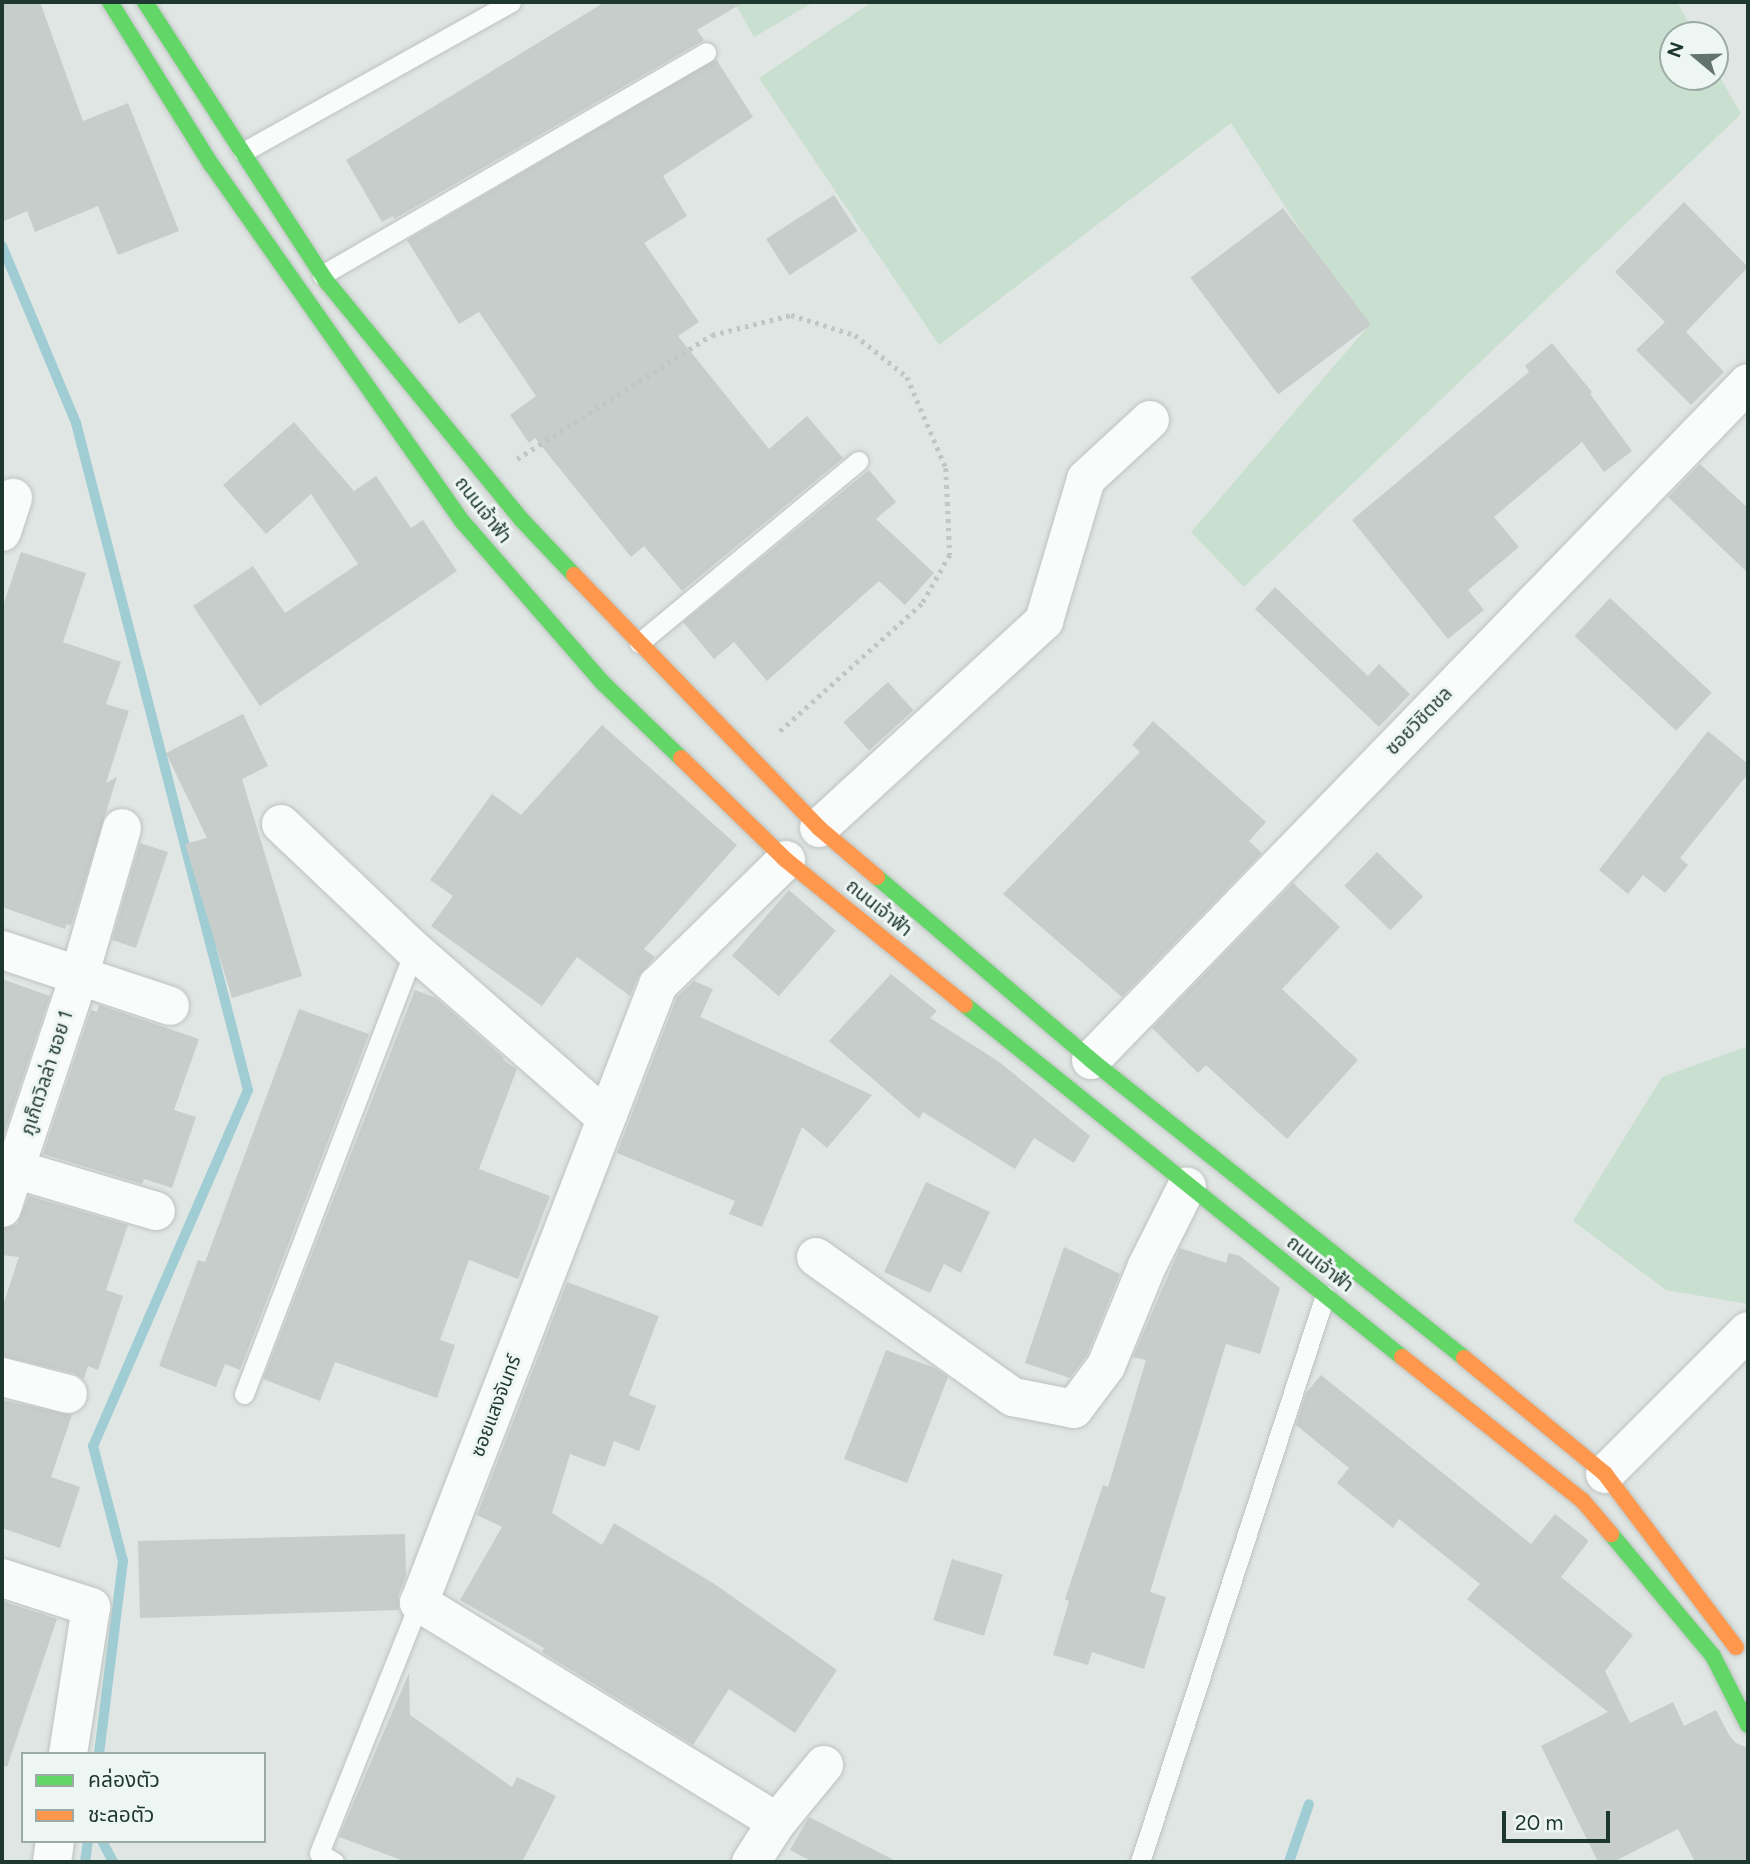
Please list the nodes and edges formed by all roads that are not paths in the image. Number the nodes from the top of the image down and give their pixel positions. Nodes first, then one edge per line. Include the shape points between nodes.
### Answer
1 (110, 2) edge
2 (145, 2) edge
3 (511, 2) edge
4 (706, 52) dead end
5 (243, 152) junction
6 (321, 275) junction
7 (1748, 383) edge
8 (1150, 420) dead end
9 (858, 461) dead end
10 (639, 643) junction
11 (281, 824) dead end
12 (122, 828) dead end
13 (819, 828) junction
14 (786, 860) junction
15 (2, 950) edge
16 (414, 950) junction
17 (79, 977) junction
18 (170, 1006) dead end
19 (1091, 1060) junction
20 (606, 1118) junction
21 (15, 1169) junction
22 (1187, 1186) junction
23 (2, 1208) edge
24 (156, 1211) dead end
25 (816, 1257) dead end
26 (1325, 1295) junction
27 (1748, 1331) edge
28 (2, 1377) edge
29 (68, 1394) dead end
30 (244, 1394) dead end
31 (1605, 1474) junction
32 (2, 1578) edge
33 (419, 1604) junction
34 (1748, 1630) edge
35 (1731, 1638) junction
36 (1742, 1660) dead end
37 (1748, 1725) edge
38 (68, 1752) edge
39 (824, 1765) dead end
40 (776, 1822) junction
41 (55, 1843) edge
42 (52, 1862) edge
43 (334, 1862) edge
44 (751, 1862) edge
45 (1140, 1862) edge

1 - 14 main road, ถนนเจ้าฟ้า via 211,164 462,520 603,683
2 - 5 main road, ถนนเจ้าฟ้า
3 - 5 lane
4 - 6 lane
5 - 6 main road, ถนนเจ้าฟ้า
6 - 10 main road, ถนนเจ้าฟ้า via 521,519
7 - 19 street, ซอยวิชิตชล
8 - 13 street via 1086,479 1044,621
9 - 10 lane
10 - 13 main road, ถนนเจ้าฟ้า
11 - 16 street
12 - 17 street, ภูเก็ตวิลล่า ซอย 1
13 - 19 main road, ถนนเจ้าฟ้า
14 - 20 street, ซอยแสงจันทร์ via 658,985
14 - 22 main road, ถนนเจ้าฟ้า
15 - 17 street
16 - 20 street
16 - 30 lane
17 - 18 street
17 - 21 street, ภูเก็ตวิลล่า ซอย 1
19 - 31 main road, ถนนเจ้าฟ้า
20 - 33 street, ซอยแสงจันทร์
21 - 23 street, ภูเก็ตวิลล่า ซอย 1
21 - 24 street
22 - 25 street via 1147,1266 1107,1366 1074,1409 1013,1397
22 - 26 main road, ถนนเจ้าฟ้า
26 - 37 main road, ถนนเจ้าฟ้า via 1582,1500 1713,1656
26 - 45 lane
27 - 31 street
28 - 29 street
31 - 35 main road, ถนนเจ้าฟ้า
32 - 38 street via 91,1607
33 - 40 street
33 - 43 lane via 319,1853
34 - 35 main road
35 - 36 main road, ถนนเจ้าฟ้า
39 - 40 street
40 - 44 street
41 - 42 street

